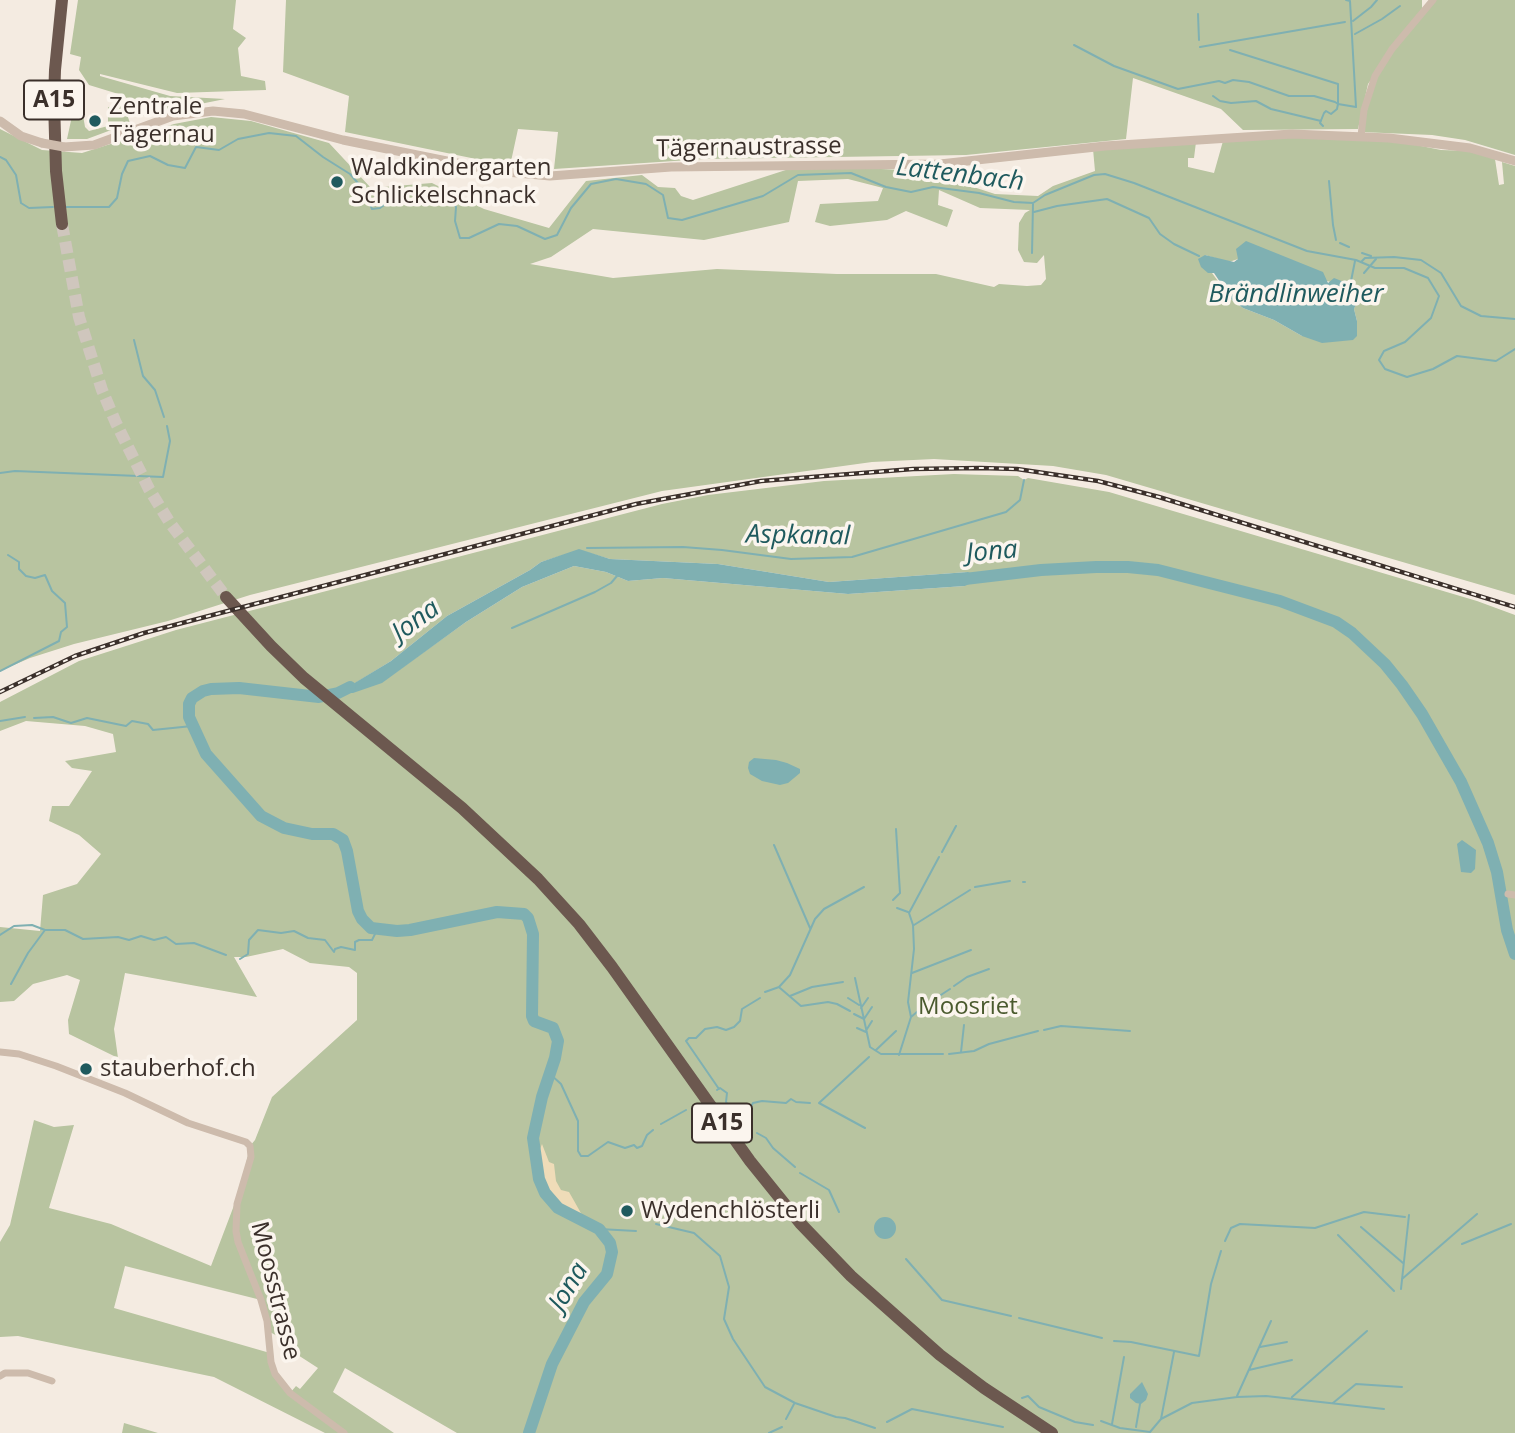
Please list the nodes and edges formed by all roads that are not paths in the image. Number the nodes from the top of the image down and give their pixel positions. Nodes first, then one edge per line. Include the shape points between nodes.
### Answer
1 (62, 0) edge
2 (1433, 0) edge
3 (0, 121) edge
4 (1361, 136) junction
5 (1515, 161) edge
6 (62, 219) tunnel mouth
7 (226, 597) tunnel mouth
8 (0, 1052) edge
9 (0, 1376) edge
10 (52, 1381) dead end
11 (344, 1433) edge
12 (1052, 1433) edge

1 - 6 highway, A15 via 54,101
2 - 4 street via 1375,76
3 - 4 street, Tägernaustrasse, bridge via 21,136 64,147 94,145 173,116 213,111 244,114 343,140 496,171 550,176 671,167 940,164 1231,137
4 - 5 street, Tägernaustrasse via 1461,147
7 - 12 highway, A15 via 296,670 486,829 552,894 612,967 758,1172 850,1276 940,1355
8 - 11 street, Moosstrasse via 56,1066 250,1146 236,1231 264,1311 271,1362 290,1394
9 - 10 street via 27,1373

